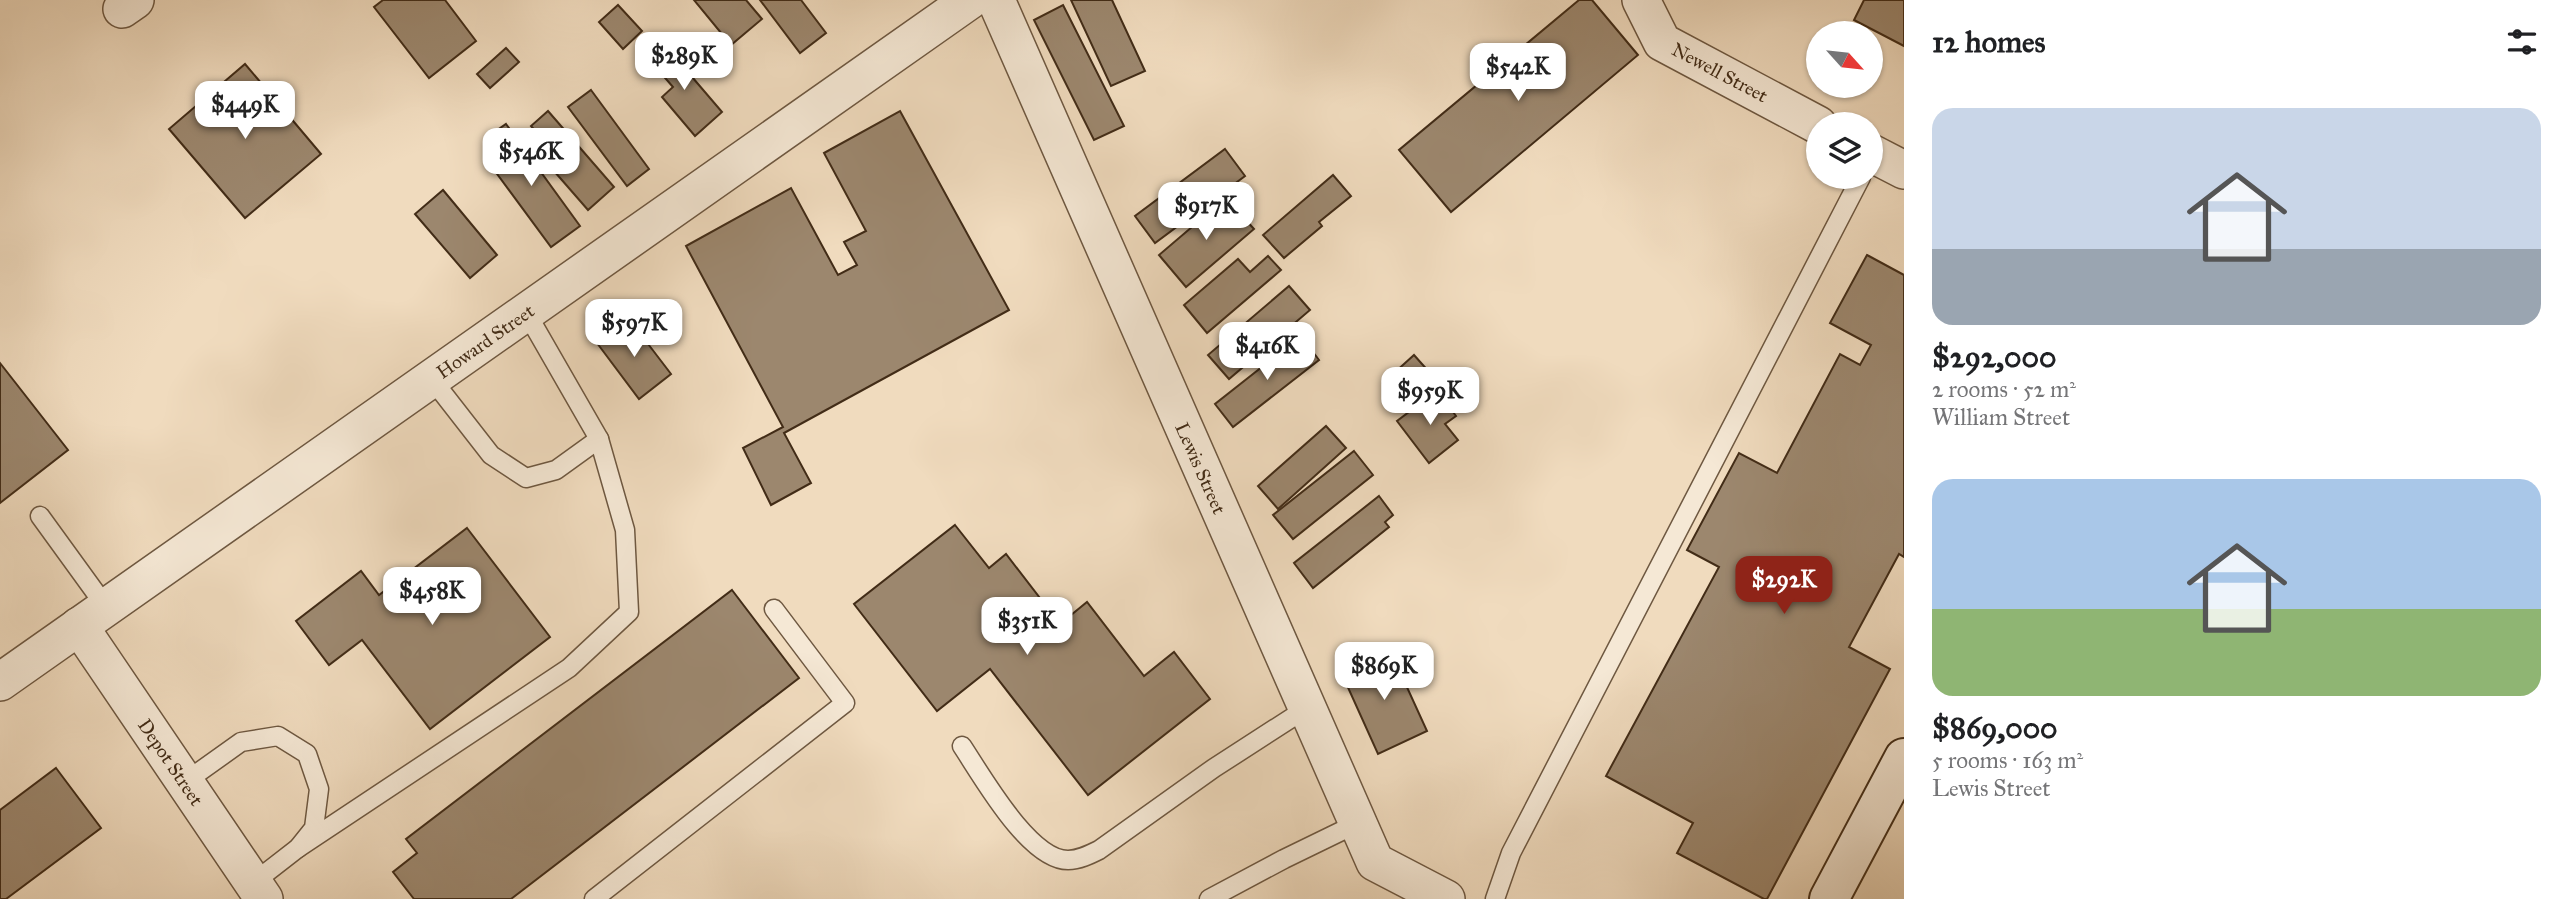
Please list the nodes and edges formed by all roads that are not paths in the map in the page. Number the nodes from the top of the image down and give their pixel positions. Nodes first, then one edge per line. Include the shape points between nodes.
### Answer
1 (970, 0) edge
2 (996, 0) edge
3 (1641, 0) edge
4 (1806, 119) edge
5 (1862, 189) edge
6 (526, 312) junction
7 (431, 378) junction
8 (599, 439) junction
9 (40, 516) dead end
10 (774, 609) dead end
11 (92, 617) junction
12 (0, 682) edge
13 (1307, 708) junction
14 (961, 746) dead end
15 (1904, 758) edge
16 (184, 782) junction
17 (1358, 823) junction
18 (298, 848) junction
19 (1227, 889) junction
20 (258, 891) edge
21 (594, 899) edge
22 (1209, 899) edge
23 (1245, 899) edge
24 (1446, 899) edge
25 (1495, 899) edge
26 (1829, 899) edge

1 - 6 street, Howard Street
2 - 13 street, Lewis Street
3 - 4 street, Newell Street via 1662,42
5 - 25 lane via 1511,853
6 - 7 street, Howard Street
6 - 8 lane
7 - 8 lane via 491,455 526,478 556,470
7 - 11 street, Howard Street
8 - 18 lane via 625,530 629,612 569,668
9 - 11 lane
10 - 21 lane via 845,703
11 - 12 street, Howard Street
11 - 16 street, Depot Street
13 - 14 lane via 1084,858 1065,860 1043,852 1022,832
13 - 17 street, Lewis Street
15 - 26 main road
16 - 18 lane via 241,742 278,736 307,754 319,789 314,828
16 - 20 street, Depot Street
17 - 19 lane
17 - 24 street, Lewis Street via 1375,862
18 - 20 lane
19 - 22 lane
19 - 23 lane

